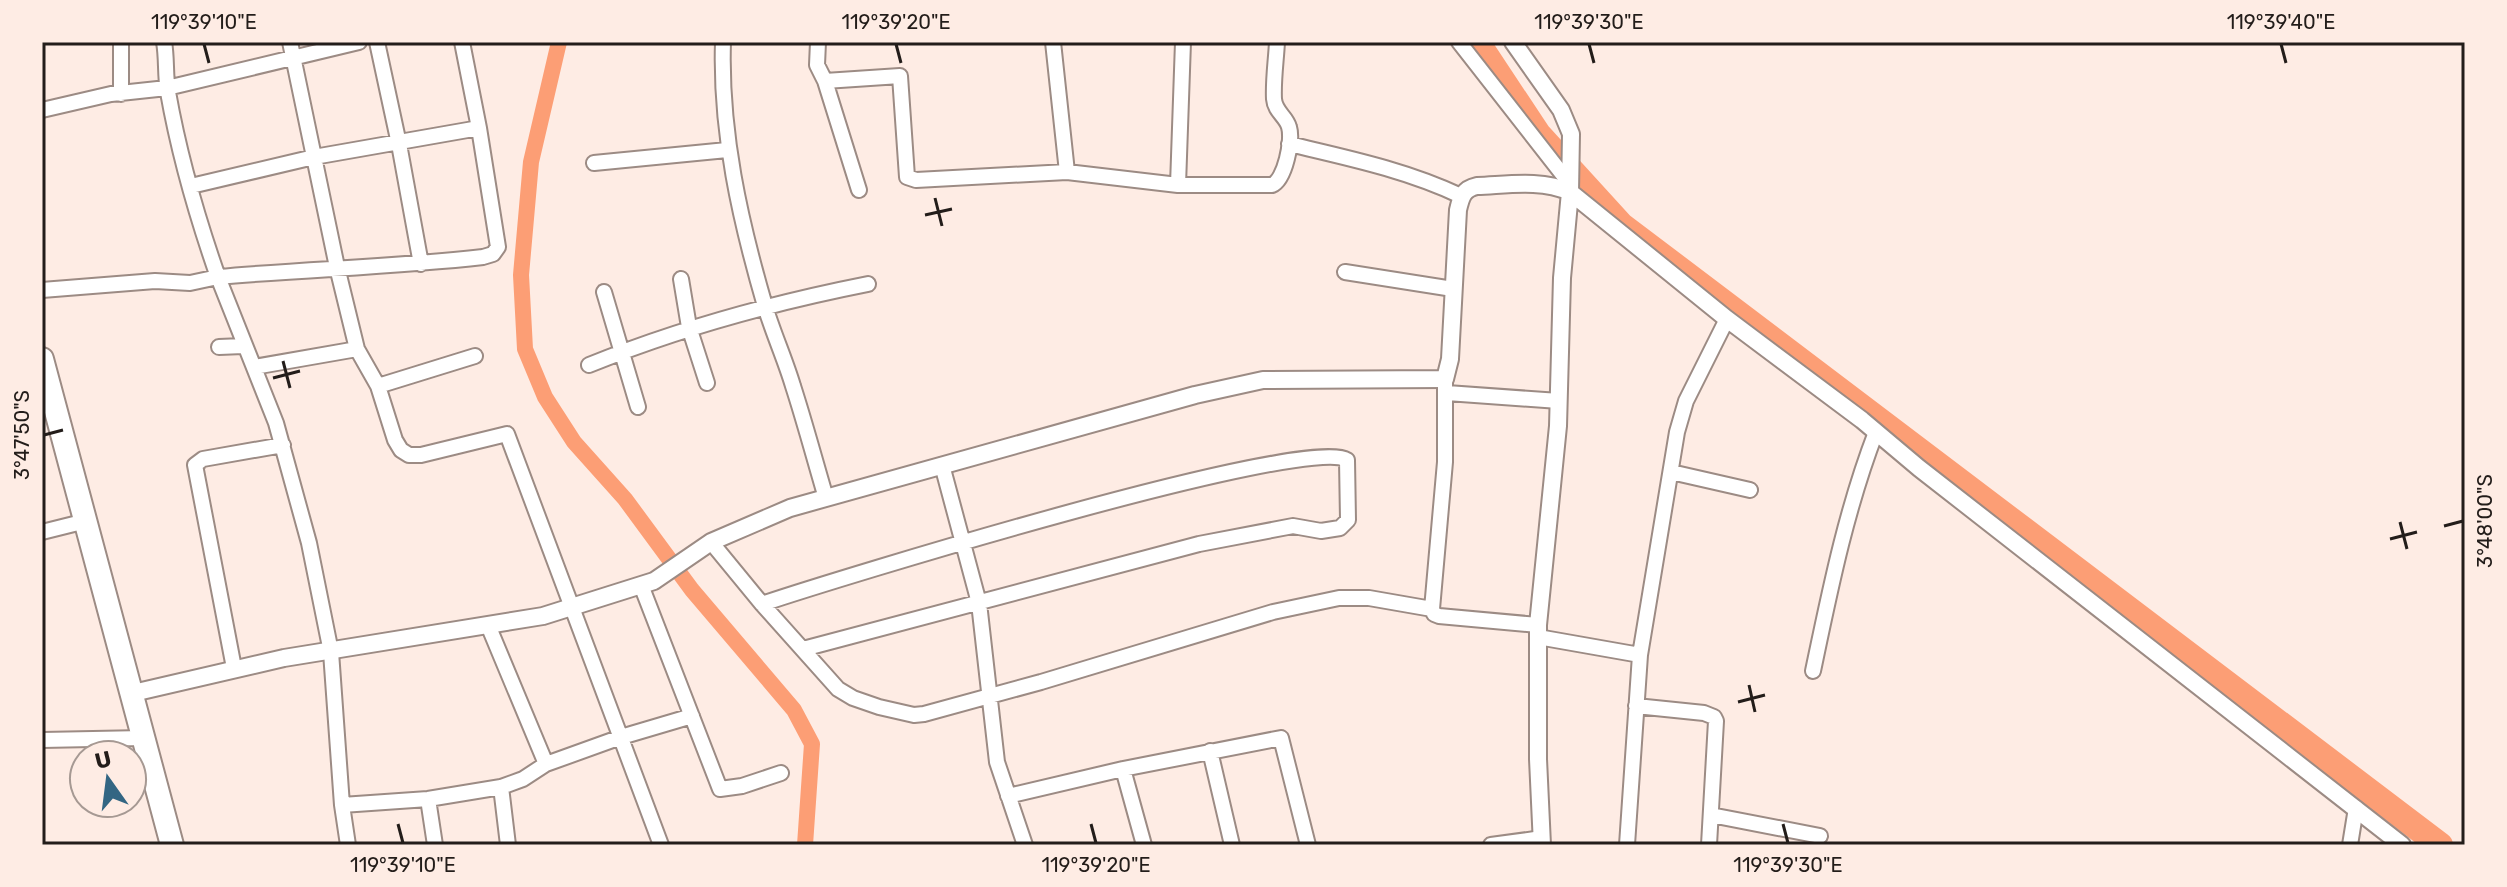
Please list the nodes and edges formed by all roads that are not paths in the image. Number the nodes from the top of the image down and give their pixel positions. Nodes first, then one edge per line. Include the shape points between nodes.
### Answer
1 (121, 42) edge
2 (164, 42) edge
3 (290, 42) edge
4 (359, 42) edge
5 (377, 42) edge
6 (462, 42) edge
7 (723, 42) edge
8 (818, 42) edge
9 (1053, 42) edge
10 (1183, 42) edge
11 (1277, 42) edge
12 (1459, 42) edge
13 (1513, 42) edge
14 (293, 58) junction
15 (825, 81) junction
16 (167, 88) junction
17 (121, 94) junction
18 (42, 110) edge
19 (479, 128) junction
20 (399, 144) junction
21 (1289, 144) junction
22 (727, 150) junction
23 (314, 157) junction
24 (594, 163) dead end
25 (1067, 172) junction
26 (1570, 182) junction
27 (1178, 185) junction
28 (191, 186) junction
29 (859, 190) dead end
30 (1461, 196) junction
31 (421, 264) junction
32 (337, 267) junction
33 (1345, 272) dead end
34 (218, 277) junction
35 (681, 279) dead end
36 (868, 284) dead end
37 (1453, 289) junction
38 (42, 290) edge
39 (604, 292) dead end
40 (765, 306) junction
41 (1727, 319) junction
42 (689, 327) junction
43 (243, 346) junction
44 (219, 347) dead end
45 (357, 349) junction
46 (622, 352) junction
47 (475, 356) dead end
48 (42, 359) edge
49 (589, 365) dead end
50 (254, 367) junction
51 (707, 383) dead end
52 (378, 386) junction
53 (1446, 386) junction
54 (1559, 401) junction
55 (638, 407) dead end
56 (1876, 432) junction
57 (283, 445) junction
58 (942, 465) junction
59 (1671, 472) junction
60 (1750, 490) dead end
61 (826, 498) junction
62 (86, 521) junction
63 (42, 532) edge
64 (963, 543) junction
65 (707, 545) junction
66 (641, 585) junction
67 (979, 603) junction
68 (762, 604) junction
69 (571, 607) junction
70 (1432, 609) junction
71 (488, 625) junction
72 (1538, 631) junction
73 (803, 649) junction
74 (331, 652) junction
75 (1640, 655) junction
76 (234, 668) junction
77 (1813, 671) dead end
78 (133, 693) junction
79 (990, 697) junction
80 (1636, 706) junction
81 (692, 716) junction
82 (621, 737) junction
83 (144, 738) junction
84 (42, 740) edge
85 (1210, 751) junction
86 (546, 764) junction
87 (1123, 769) junction
88 (781, 773) dead end
89 (501, 787) junction
90 (1008, 796) junction
91 (428, 799) junction
92 (342, 805) junction
93 (1711, 815) junction
94 (2355, 815) junction
95 (1820, 836) dead end
96 (1542, 842) edge
97 (172, 845) edge
98 (348, 845) edge
99 (435, 845) edge
100 (508, 845) edge
101 (661, 845) edge
102 (1025, 845) edge
103 (1144, 845) edge
104 (1232, 845) edge
105 (1308, 845) edge
106 (1491, 845) edge
107 (1627, 845) edge
108 (1709, 845) edge
109 (2350, 845) edge
110 (2402, 845) edge

1 - 17 street
2 - 16 street
3 - 14 street
4 - 14 street
5 - 20 street
6 - 19 street
7 - 22 street
8 - 15 street via 817,65
9 - 25 street
10 - 27 street
11 - 21 street via 1274,98 1289,127
12 - 26 street
13 - 26 street via 1561,110 1571,134
14 - 16 street
14 - 23 street
15 - 25 street via 900,76 907,177 925,181
15 - 29 street
16 - 17 street
16 - 28 street
17 - 18 street
19 - 20 street
19 - 31 street via 498,247 483,257
20 - 23 street
20 - 31 street
21 - 27 street via 1278,183
21 - 30 street via 1385,167
22 - 24 street
22 - 40 street
23 - 28 street
23 - 32 street
25 - 27 street
26 - 30 street via 1477,186
26 - 41 street
26 - 54 street
28 - 34 street
30 - 37 street
31 - 32 street
32 - 34 street
32 - 45 street
33 - 37 street
34 - 38 street
34 - 43 street
35 - 42 street
36 - 40 street
37 - 53 street
39 - 46 street
40 - 42 street
40 - 61 street
41 - 56 street
41 - 59 street via 1682,411
42 - 46 street
42 - 51 street
43 - 44 street
43 - 50 street
45 - 50 street
45 - 52 street
46 - 49 street
46 - 55 street
47 - 52 street
48 - 62 highway
50 - 57 street
52 - 69 street via 395,440 409,455 507,434
53 - 54 street
53 - 58 street via 1263,380
53 - 70 street
54 - 72 street
56 - 77 street via 1845,529
56 - 94 street
57 - 74 street
57 - 76 street via 203,459 195,465
58 - 61 street
58 - 64 street
59 - 60 street
59 - 75 street
61 - 65 street
62 - 63 street
62 - 78 highway
64 - 67 street
64 - 67 street via 1101,503 1261,466 1312,458 1347,460 1348,520 1340,528 1260,530
64 - 68 street
65 - 66 street
65 - 68 street
66 - 69 street
66 - 81 street
67 - 73 street
67 - 79 street
68 - 73 street
69 - 71 street
69 - 82 street
70 - 72 street via 1439,616
70 - 79 street via 1339,598 1273,612
71 - 74 street
71 - 86 street
72 - 75 street
72 - 96 street
73 - 79 street via 838,689 900,712 924,714
74 - 76 street
74 - 92 street
75 - 80 street
76 - 78 street
78 - 83 highway
79 - 90 street via 997,762
80 - 93 street via 1714,717
80 - 107 street
81 - 82 street
81 - 88 street via 720,789
82 - 86 street
82 - 101 street
83 - 84 street
83 - 97 highway
85 - 87 street
85 - 104 street
85 - 105 street via 1281,738
86 - 89 street
87 - 90 street
87 - 103 street
89 - 91 street
89 - 100 street
90 - 102 street
91 - 92 street
91 - 99 street
92 - 98 street
93 - 95 street
93 - 108 street
94 - 109 street
94 - 110 street
96 - 106 street

